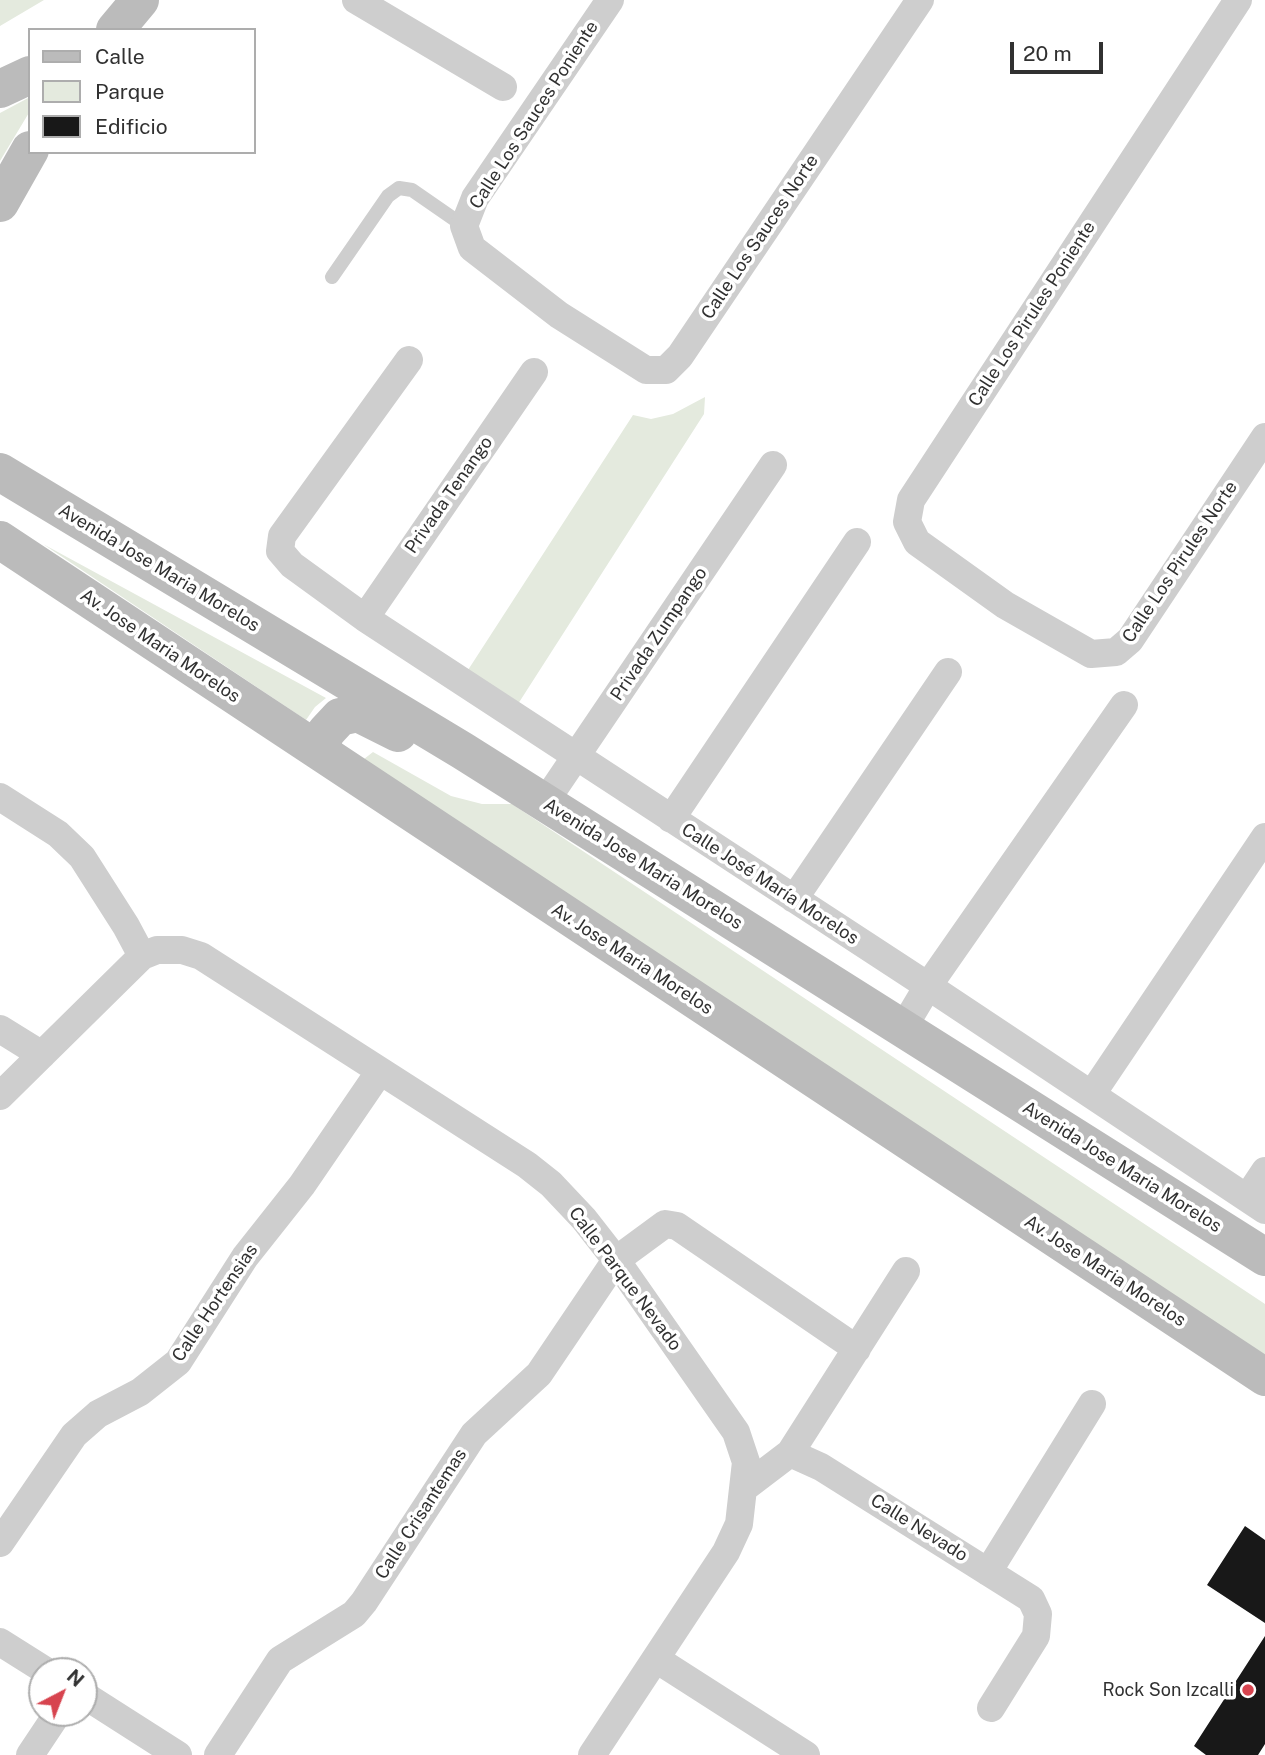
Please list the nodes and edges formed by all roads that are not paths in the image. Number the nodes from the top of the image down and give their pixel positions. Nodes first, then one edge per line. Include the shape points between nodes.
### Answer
1 (356, 0) edge
2 (610, 0) edge
3 (920, 0) edge
4 (1238, 0) edge
5 (28, 76) edge
6 (503, 87) dead end
7 (0, 89) edge
8 (28, 154) edge
9 (0, 203) edge
10 (464, 226) junction
11 (332, 277) dead end
12 (559, 315) joint
13 (409, 360) dead end
14 (534, 372) dead end
15 (1265, 436) edge
16 (773, 465) dead end
17 (7, 477) edge
18 (0, 540) edge
19 (857, 542) dead end
20 (1005, 605) joint
21 (365, 618) junction
22 (948, 672) dead end
23 (1124, 705) dead end
24 (319, 751) junction
25 (463, 751) junction
26 (576, 757) junction
27 (0, 797) edge
28 (545, 802) junction
29 (671, 819) junction
30 (1265, 837) edge
31 (794, 899) junction
32 (142, 956) junction
33 (928, 986) junction
34 (903, 1028) junction
35 (0, 1029) edge
36 (42, 1055) junction
37 (380, 1071) junction
38 (1092, 1094) junction
39 (0, 1096) edge
40 (1265, 1171) edge
41 (1256, 1204) edge
42 (1265, 1257) edge
43 (616, 1260) junction
44 (906, 1271) dead end
45 (857, 1349) junction
46 (1265, 1377) edge
47 (1092, 1404) dead end
48 (790, 1453) junction
49 (744, 1488) junction
50 (0, 1542) edge
51 (988, 1572) junction
52 (0, 1642) edge
53 (656, 1659) junction
54 (28, 1660) edge
55 (98, 1704) edge
56 (991, 1708) dead end
57 (49, 1727) edge
58 (30, 1755) edge
59 (178, 1755) edge
60 (218, 1755) edge
61 (592, 1755) edge
62 (806, 1755) edge

1 - 6 street
2 - 10 street, Calle Los Sauces Poniente via 475,198
3 - 12 street, Calle Los Sauces Norte via 680,356 666,370 646,370
4 - 20 street, Calle Los Pirules Poniente via 911,499 907,522 917,542
5 - 7 main road
8 - 9 main road
10 - 11 lane via 412,190 399,188 388,196
10 - 12 street, Calle Los Sauces Poniente via 472,248
13 - 21 street, Calle José María Morelos via 282,536 280,551 292,565
14 - 21 street, Privada Tenango
15 - 20 street, Calle Los Pirules Norte via 1130,640 1116,652 1091,654
16 - 26 street, Privada Zumpango
17 - 25 main road, Avenida Jose Maria Morelos
18 - 24 main road, Av. Jose Maria Morelos
19 - 29 street
21 - 26 street, Calle José María Morelos
22 - 31 street
23 - 33 street
24 - 25 main road via 326,732 340,717 358,713 423,746
24 - 46 main road, Av. Jose Maria Morelos
25 - 28 main road, Avenida Jose Maria Morelos
26 - 28 street, Privada Zumpango
26 - 29 street, Calle José María Morelos
27 - 32 street via 58,834 82,857
28 - 34 main road, Avenida Jose Maria Morelos
29 - 31 street, Calle José María Morelos
30 - 38 street
31 - 33 street, Calle José María Morelos
32 - 36 street
32 - 37 street, Calle Parque Nevado via 157,950 182,950 201,956
33 - 34 street
33 - 38 street, Calle José María Morelos
34 - 42 main road, Avenida Jose Maria Morelos
35 - 36 street
36 - 39 street
37 - 43 street, Calle Parque Nevado via 551,1184
37 - 50 street, Calle Hortensias via 245,1258 178,1362 74,1435
38 - 41 street, Calle José María Morelos
40 - 41 street
43 - 45 street, Calle Crisantemas via 665,1224 677,1226
43 - 49 street, Calle Parque Nevado via 736,1432 746,1462
43 - 60 street, Calle Crisantemas via 539,1374 474,1434 354,1614 280,1660
44 - 45 street
45 - 48 street
47 - 51 street
48 - 49 street
48 - 51 street, Calle Nevado via 821,1467
49 - 53 street, Calle Parque Nevado via 739,1524 726,1552
51 - 56 street, Calle Nevado via 1031,1599 1038,1614 1036,1636
52 - 54 street
53 - 61 street, Calle Parque Nevado
53 - 62 street
55 - 59 street
57 - 58 street

